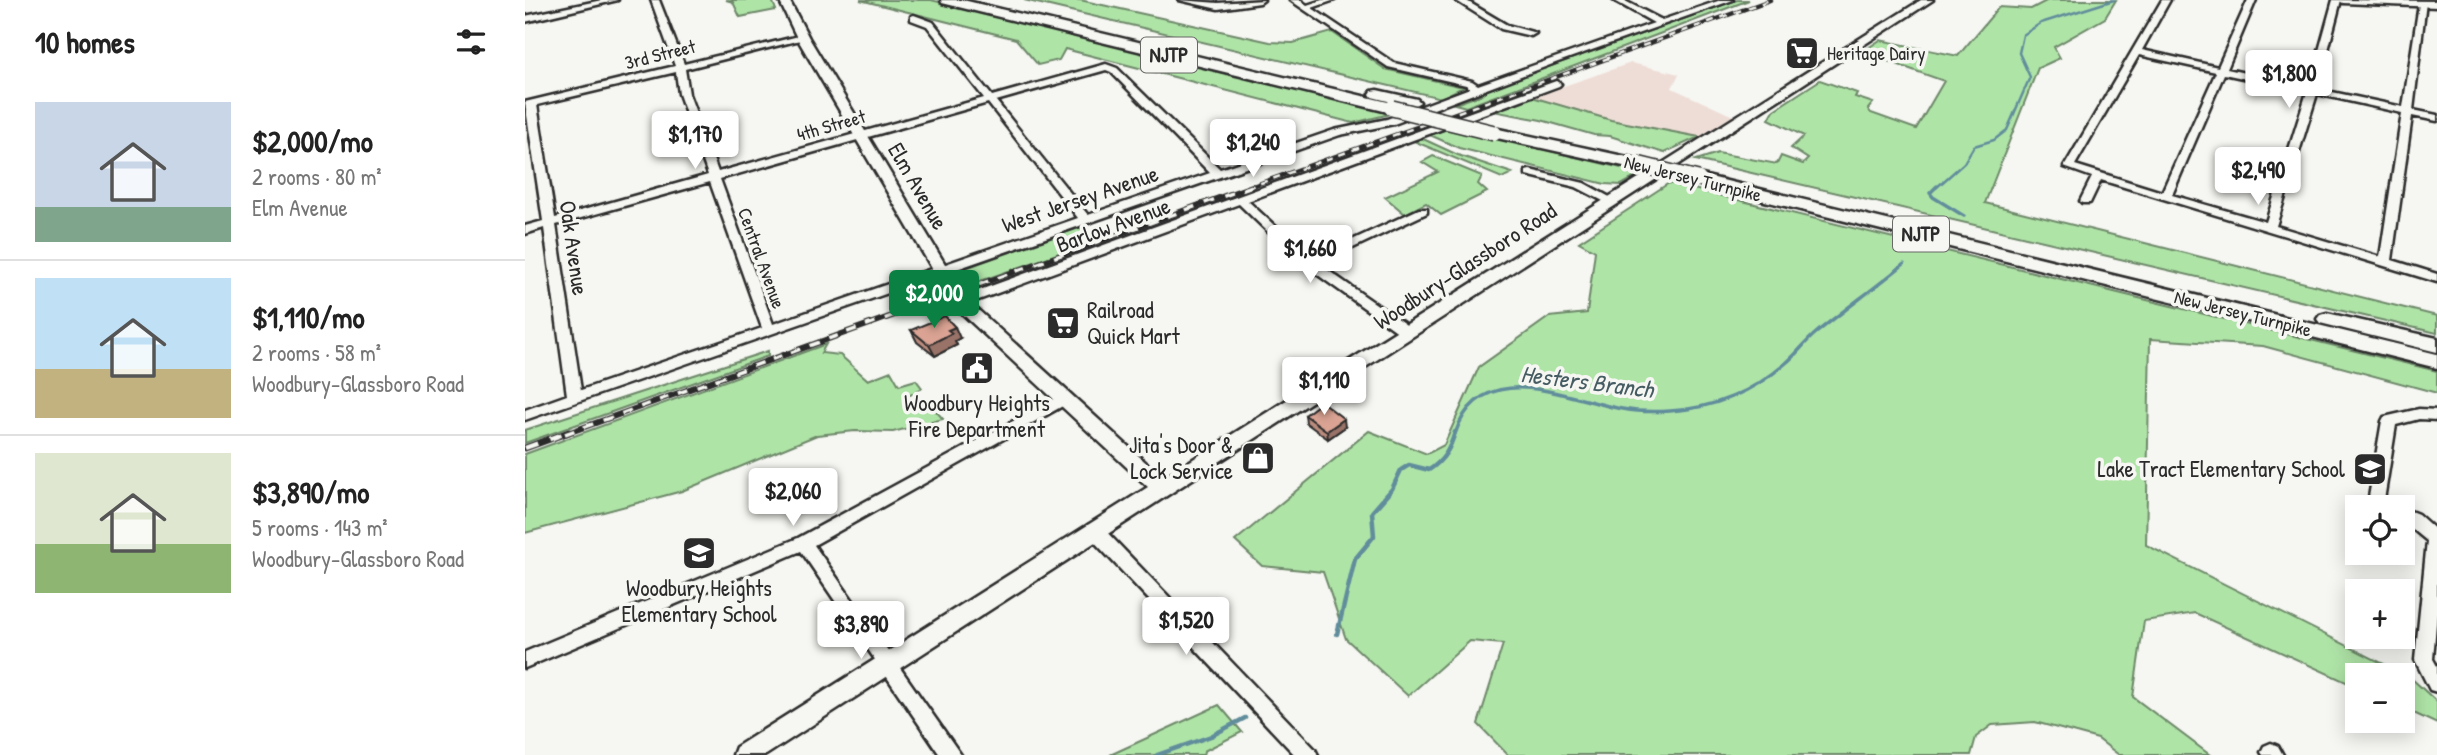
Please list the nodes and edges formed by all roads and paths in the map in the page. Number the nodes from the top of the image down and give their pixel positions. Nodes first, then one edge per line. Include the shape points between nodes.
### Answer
1 (614, 0) edge
2 (655, 0) edge
3 (784, 0) edge
4 (947, 0) edge
5 (982, 0) edge
6 (1183, 0) edge
7 (1260, 0) edge
8 (1294, 0) edge
9 (1331, 0) edge
10 (1458, 0) edge
11 (1617, 0) edge
12 (1729, 0) edge
13 (1929, 0) edge
14 (2166, 0) edge
15 (2252, 0) edge
16 (2337, 0) edge
17 (2343, 0) edge
18 (2423, 4) junction
19 (2437, 4) edge
20 (1308, 7) junction
21 (914, 18) dead end
22 (525, 19) edge
23 (1663, 24) junction
24 (1531, 33) dead end
25 (803, 38) junction
26 (2137, 52) junction
27 (680, 67) junction
28 (2221, 71) junction
29 (1556, 84) dead end
30 (1477, 89) junction
31 (2311, 90) junction
32 (990, 98) junction
33 (529, 105) edge
34 (2407, 111) junction
35 (2437, 118) edge
36 (862, 135) junction
37 (1642, 161) junction
38 (1530, 173) dead end
39 (1218, 174) junction
40 (1703, 176) junction
41 (2098, 176) junction
42 (714, 177) junction
43 (2166, 196) junction
44 (1242, 201) junction
45 (1611, 201) junction
46 (2086, 201) dead end
47 (1423, 211) dead end
48 (1086, 219) junction
49 (549, 223) junction
50 (2270, 228) junction
51 (525, 230) edge
52 (2385, 263) junction
53 (1310, 264) junction
54 (940, 270) junction
55 (2437, 278) edge
56 (960, 302) junction
57 (769, 330) junction
58 (1407, 331) junction
59 (2437, 345) edge
60 (2437, 361) edge
61 (575, 398) junction
62 (1063, 399) junction
63 (525, 415) edge
64 (2437, 415) edge
65 (1161, 488) junction
66 (2377, 495) edge
67 (2415, 521) edge
68 (1094, 530) junction
69 (804, 543) junction
70 (525, 660) edge
71 (887, 664) junction
72 (2437, 684) edge
73 (745, 755) edge
74 (951, 755) edge
75 (1308, 755) edge

1 - 22 street
2 - 27 street, Central Avenue
3 - 25 main road, Elm Avenue
4 - 37 highway, New Jersey Turnpike / NJTP, bridge via 1494,133
5 - 37 highway, New Jersey Turnpike / NJTP
6 - 7 street via 1219,6
8 - 20 street
9 - 20 street
10 - 24 street via 1504,27
11 - 23 street
12 - 23 street, West Jersey Avenue
13 - 45 main road, Woodbury-Glassboro Road
14 - 26 street
15 - 28 street
16 - 31 street
17 - 18 main road
18 - 19 main road
18 - 34 street
20 - 30 street via 1391,65 1469,83
21 - 32 street via 930,24
23 - 30 street, West Jersey Avenue
25 - 27 street, 3rd Street
25 - 36 main road, Elm Avenue
26 - 28 street
26 - 41 street via 2069,167
27 - 33 street, 3rd Street
27 - 42 street, Central Avenue via 684,94
28 - 31 street
28 - 43 street
29 - 44 street, Barlow Avenue
30 - 39 street, West Jersey Avenue via 1390,122 1338,132
31 - 34 street
31 - 50 street
32 - 36 street, 4th Street
32 - 39 street, 4th Street via 1106,67
32 - 48 street
33 - 49 street, Oak Avenue
34 - 35 street
34 - 52 street
36 - 42 street, 4th Street
36 - 54 main road, Elm Avenue
37 - 40 highway, New Jersey Turnpike / NJTP, bridge
38 - 45 street via 1580,185
39 - 48 street, West Jersey Avenue
40 - 59 highway, New Jersey Turnpike / NJTP
40 - 60 highway, New Jersey Turnpike / NJTP
41 - 43 street
41 - 46 street
42 - 49 street, 4th Street
42 - 57 street, Central Avenue
43 - 50 street
44 - 53 street
44 - 56 street, Barlow Avenue
45 - 58 main road, Woodbury-Glassboro Road
47 - 53 street
48 - 54 street, West Jersey Avenue
49 - 51 street, 4th Street
49 - 61 street, Oak Avenue
50 - 52 street
52 - 55 street
53 - 58 street
54 - 56 main road, Elm Avenue
54 - 57 street, West Jersey Avenue
56 - 62 main road, Elm Avenue
57 - 61 street, West Jersey Avenue
58 - 65 main road, Woodbury-Glassboro Road
61 - 63 street, West Jersey Avenue
62 - 65 main road, Elm Avenue
62 - 69 street
64 - 66 street via 2389,421
65 - 68 main road, Woodbury-Glassboro Road
67 - 72 street via 2435,539 2424,660
68 - 71 main road, Woodbury-Glassboro Road
68 - 75 street
69 - 70 street
69 - 71 street
71 - 73 main road, Woodbury-Glassboro Road
71 - 74 street

